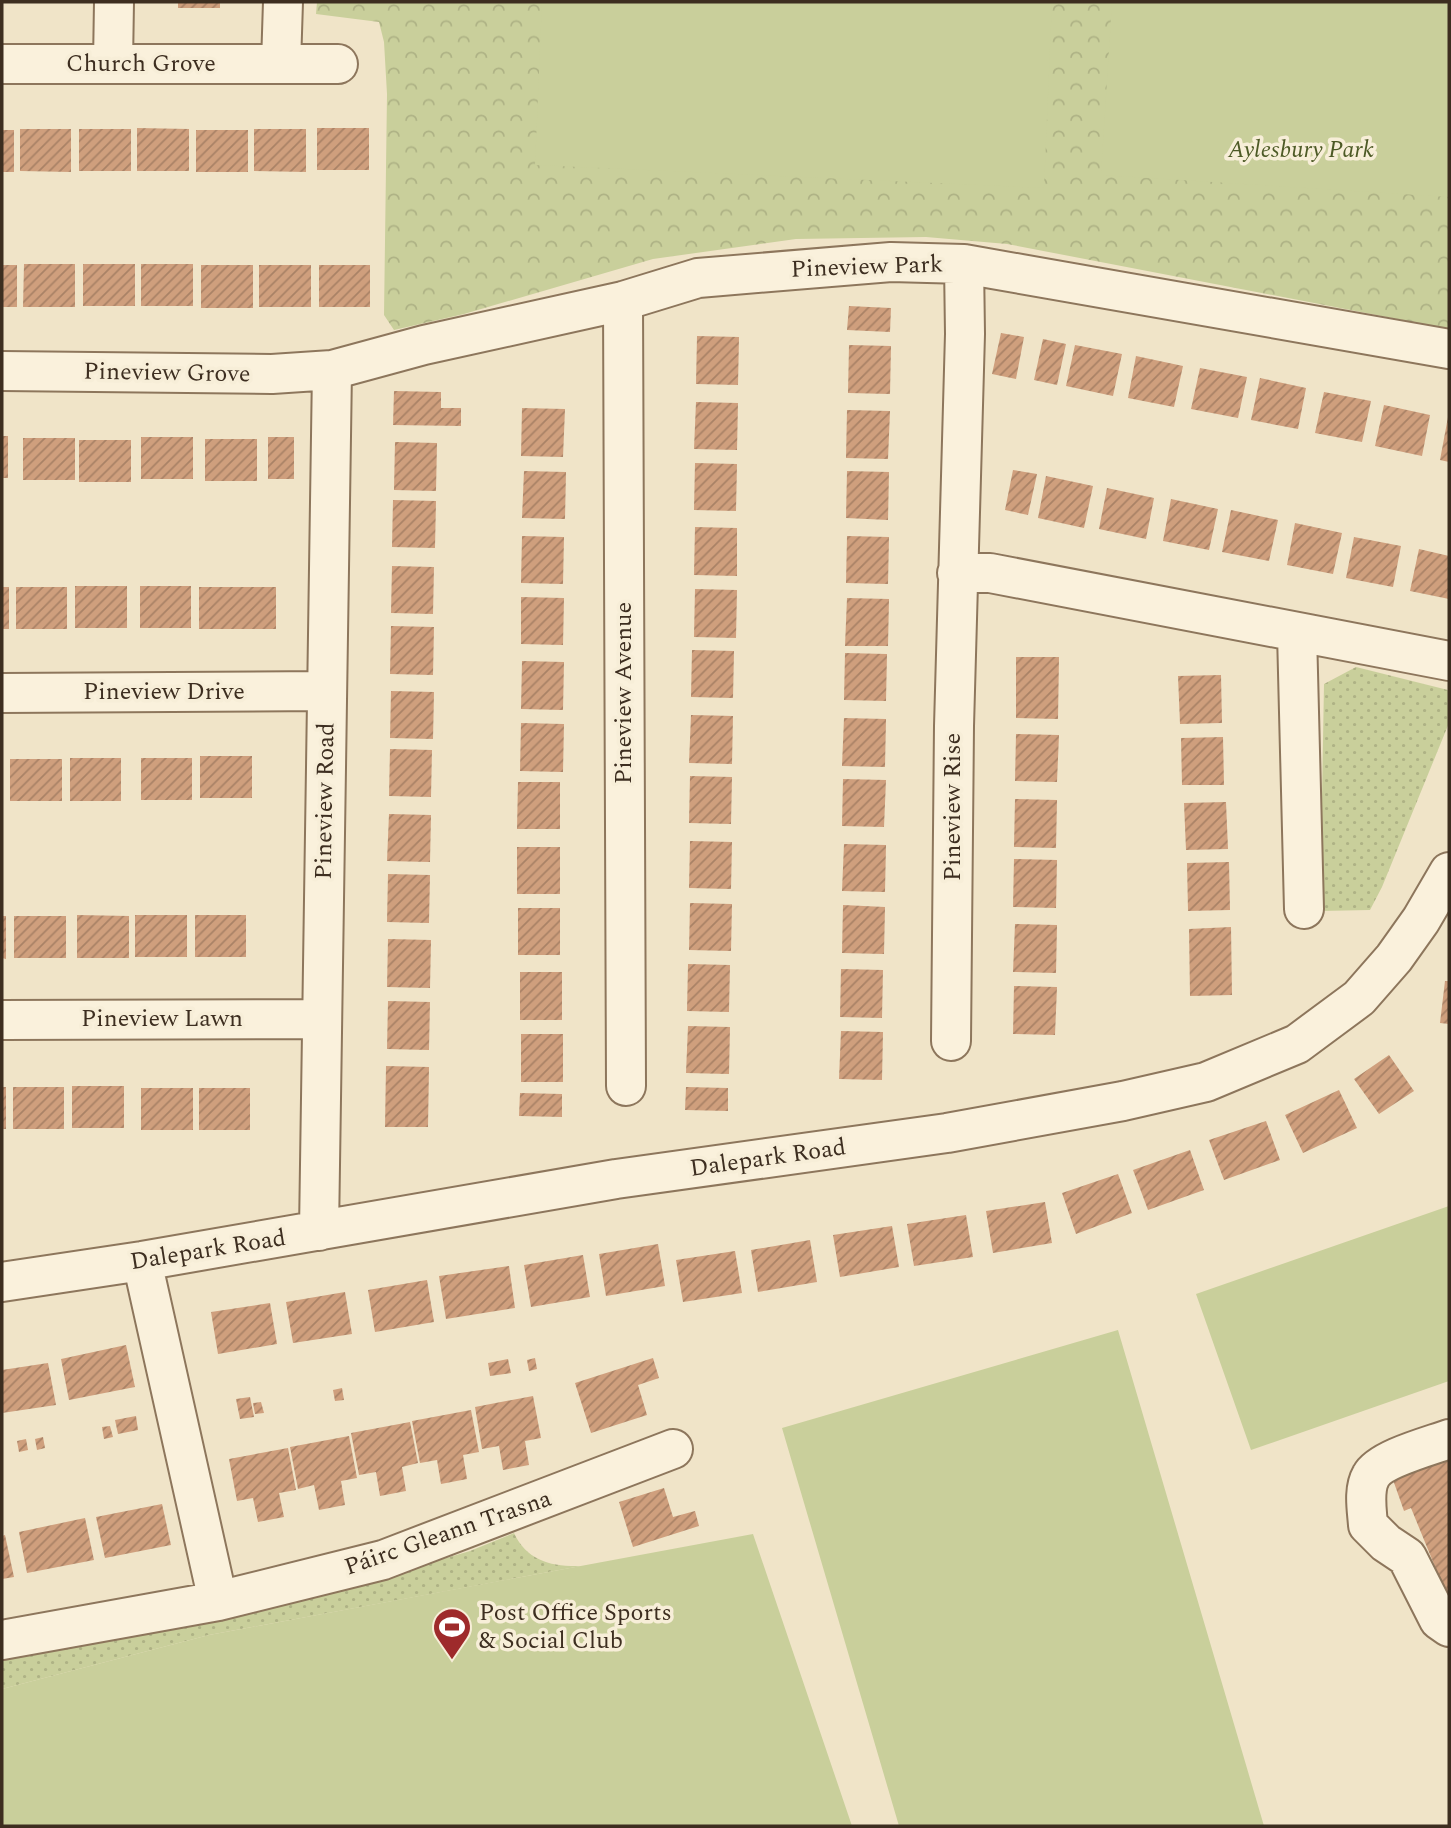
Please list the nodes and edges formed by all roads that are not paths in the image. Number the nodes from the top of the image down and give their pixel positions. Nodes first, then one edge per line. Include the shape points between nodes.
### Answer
1 (114, 2) edge
2 (283, 2) edge
3 (113, 63) junction
4 (2, 64) edge
5 (281, 64) junction
6 (338, 64) dead end
7 (964, 264) junction
8 (623, 301) junction
9 (1449, 349) edge
10 (332, 370) junction
11 (2, 371) edge
12 (957, 573) junction
13 (1297, 633) junction
14 (1449, 661) edge
15 (326, 691) junction
16 (2, 693) edge
17 (1449, 872) edge
18 (1304, 909) dead end
19 (322, 1019) junction
20 (2, 1020) edge
21 (951, 1041) dead end
22 (626, 1086) dead end
23 (319, 1231) junction
24 (142, 1261) junction
25 (2, 1282) edge
26 (1449, 1439) edge
27 (673, 1449) dead end
28 (218, 1601) junction
29 (1449, 1627) edge
30 (2, 1640) edge

1 - 3 street
2 - 5 street
3 - 4 street, Church Grove
3 - 5 street, Church Grove
5 - 6 street, Church Grove
7 - 8 street, Pineview Park via 891,262 698,278
7 - 9 street, Pineview Park
7 - 12 street, Pineview Rise
8 - 10 street, Pineview Park
8 - 22 street, Pineview Avenue
10 - 11 street, Pineview Grove via 272,374
10 - 15 street, Pineview Road
12 - 13 street via 990,573
12 - 21 street, Pineview Rise
13 - 14 street
13 - 18 street
15 - 16 street, Pineview Drive
15 - 19 street, Pineview Road
17 - 23 street, Dalepark Road via 1414,930 1359,998 1297,1044 1206,1082 947,1133 616,1179
19 - 20 street, Pineview Lawn
19 - 23 street, Pineview Road
23 - 24 street, Dalepark Road
24 - 25 street, Dalepark Road
24 - 28 street
26 - 29 street via 1379,1466 1370,1478 1366,1499 1368,1525 1407,1557 1439,1620
27 - 28 street, Páirc Gleann Trasna via 383,1560
28 - 30 street, Páirc Gleann Trasna

